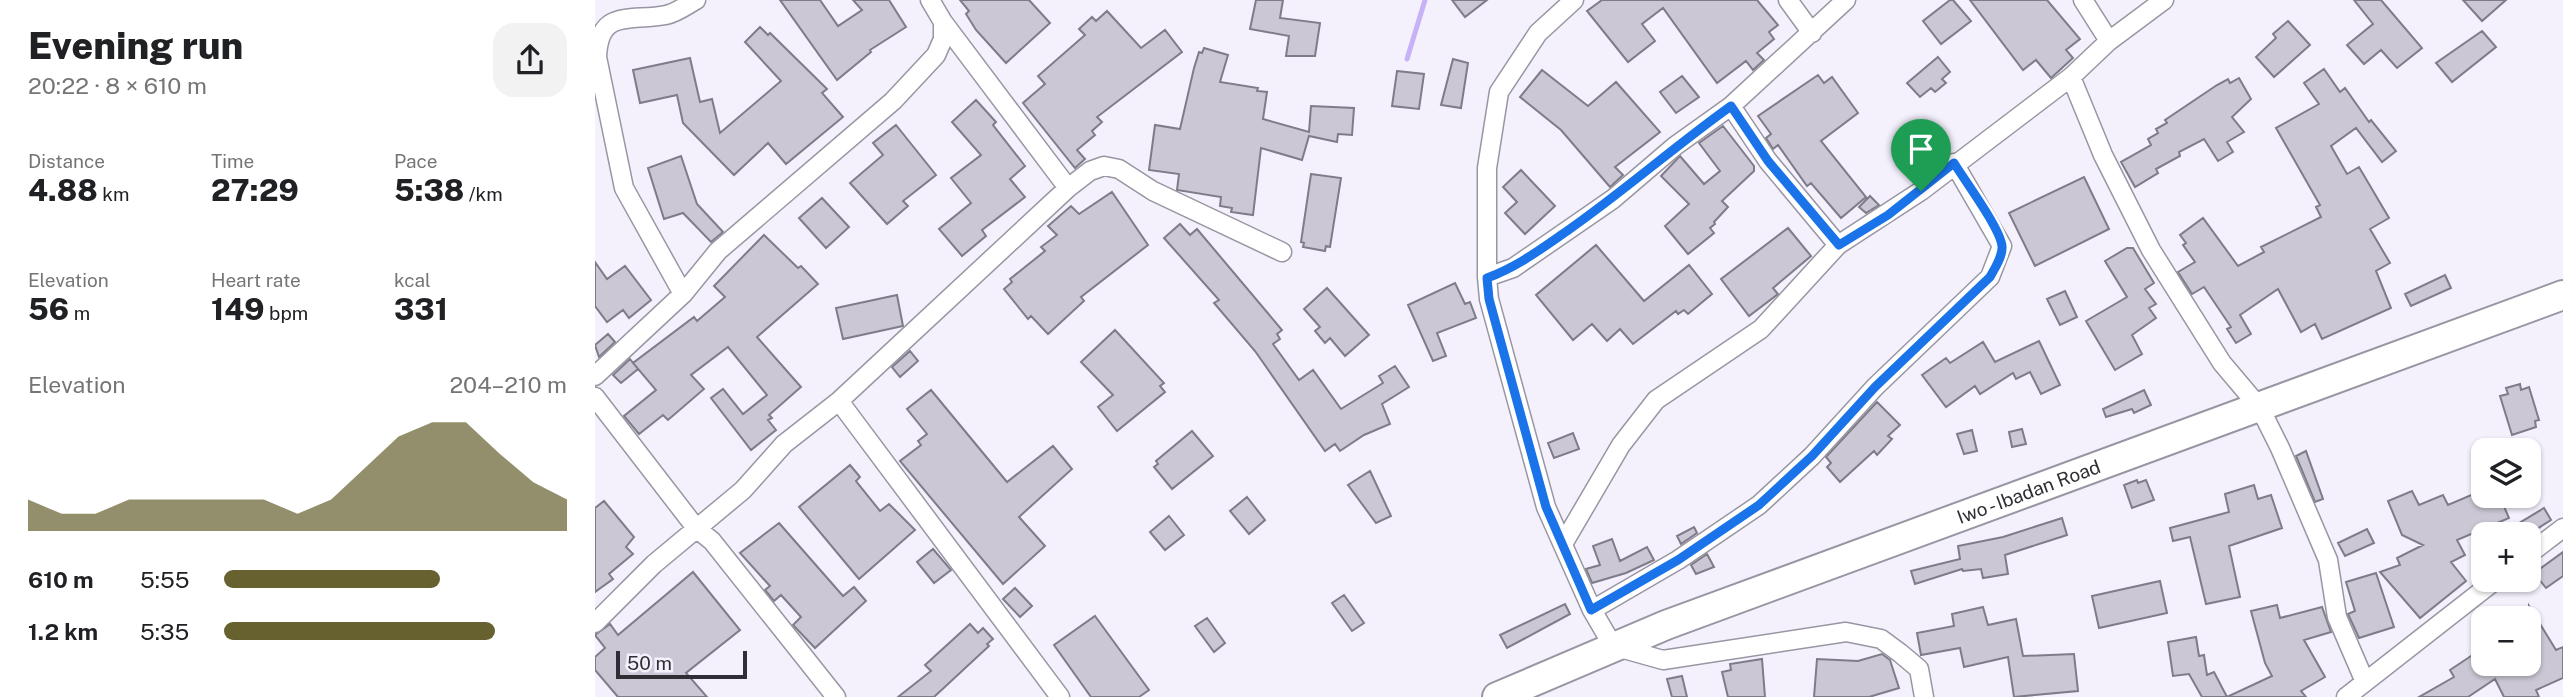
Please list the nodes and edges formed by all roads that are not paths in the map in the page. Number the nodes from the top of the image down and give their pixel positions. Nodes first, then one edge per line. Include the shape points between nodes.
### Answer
1 (696, 0) edge
2 (930, 0) edge
3 (1574, 0) edge
4 (1788, 0) edge
5 (1846, 0) edge
6 (2083, 0) edge
7 (2164, 0) edge
8 (943, 23) junction
9 (1812, 33) junction
10 (2109, 41) junction
11 (2071, 77) junction
12 (1731, 106) junction
13 (1954, 163) junction
14 (1068, 188) junction
15 (1839, 245) junction
16 (1282, 252) dead end
17 (1487, 278) junction
18 (683, 294) junction
19 (2563, 295) edge
20 (595, 376) edge
21 (595, 397) edge
22 (839, 401) junction
23 (2260, 408) junction
24 (696, 528) junction
25 (2563, 528) edge
26 (1563, 544) junction
27 (2541, 545) edge
28 (2480, 592) edge
29 (1591, 610) junction
30 (595, 622) edge
31 (1613, 646) junction
32 (2365, 682) junction
33 (836, 697) edge
34 (1060, 697) edge
35 (1497, 697) edge
36 (1924, 697) edge
37 (2346, 697) edge

1 - 18 street via 670,15 614,21 603,28 597,47 624,188
2 - 8 street
3 - 17 street via 1538,33 1499,92 1487,168
4 - 9 street
5 - 9 street
6 - 10 street
7 - 10 street
8 - 14 street
8 - 18 street via 936,55 901,92 718,251
9 - 12 street
10 - 11 street
11 - 13 street
11 - 23 street via 2103,155 2151,250 2222,363
12 - 15 street via 1768,161
12 - 17 street via 1613,199 1513,268
13 - 15 street via 1888,215
13 - 29 street via 2002,246 1990,277 1759,505 1678,560
14 - 16 street via 1090,171 1104,166 1119,169 1153,191
14 - 22 street
15 - 26 street via 1761,329 1656,400 1622,445
17 - 26 street via 1546,507
18 - 20 street
19 - 23 main road, Iwo - Ibadan Road
21 - 24 street
22 - 24 street via 784,444 743,490
22 - 34 street
23 - 31 main road, Iwo - Ibadan Road
23 - 32 street via 2328,561 2337,617
24 - 30 street
24 - 33 street via 712,541
25 - 27 street
26 - 29 street
28 - 32 street
29 - 31 street
31 - 35 main road, Iwo - Ibadan Road
31 - 36 street via 1663,660 1846,632 1881,639 1901,653 1919,669
32 - 37 street

